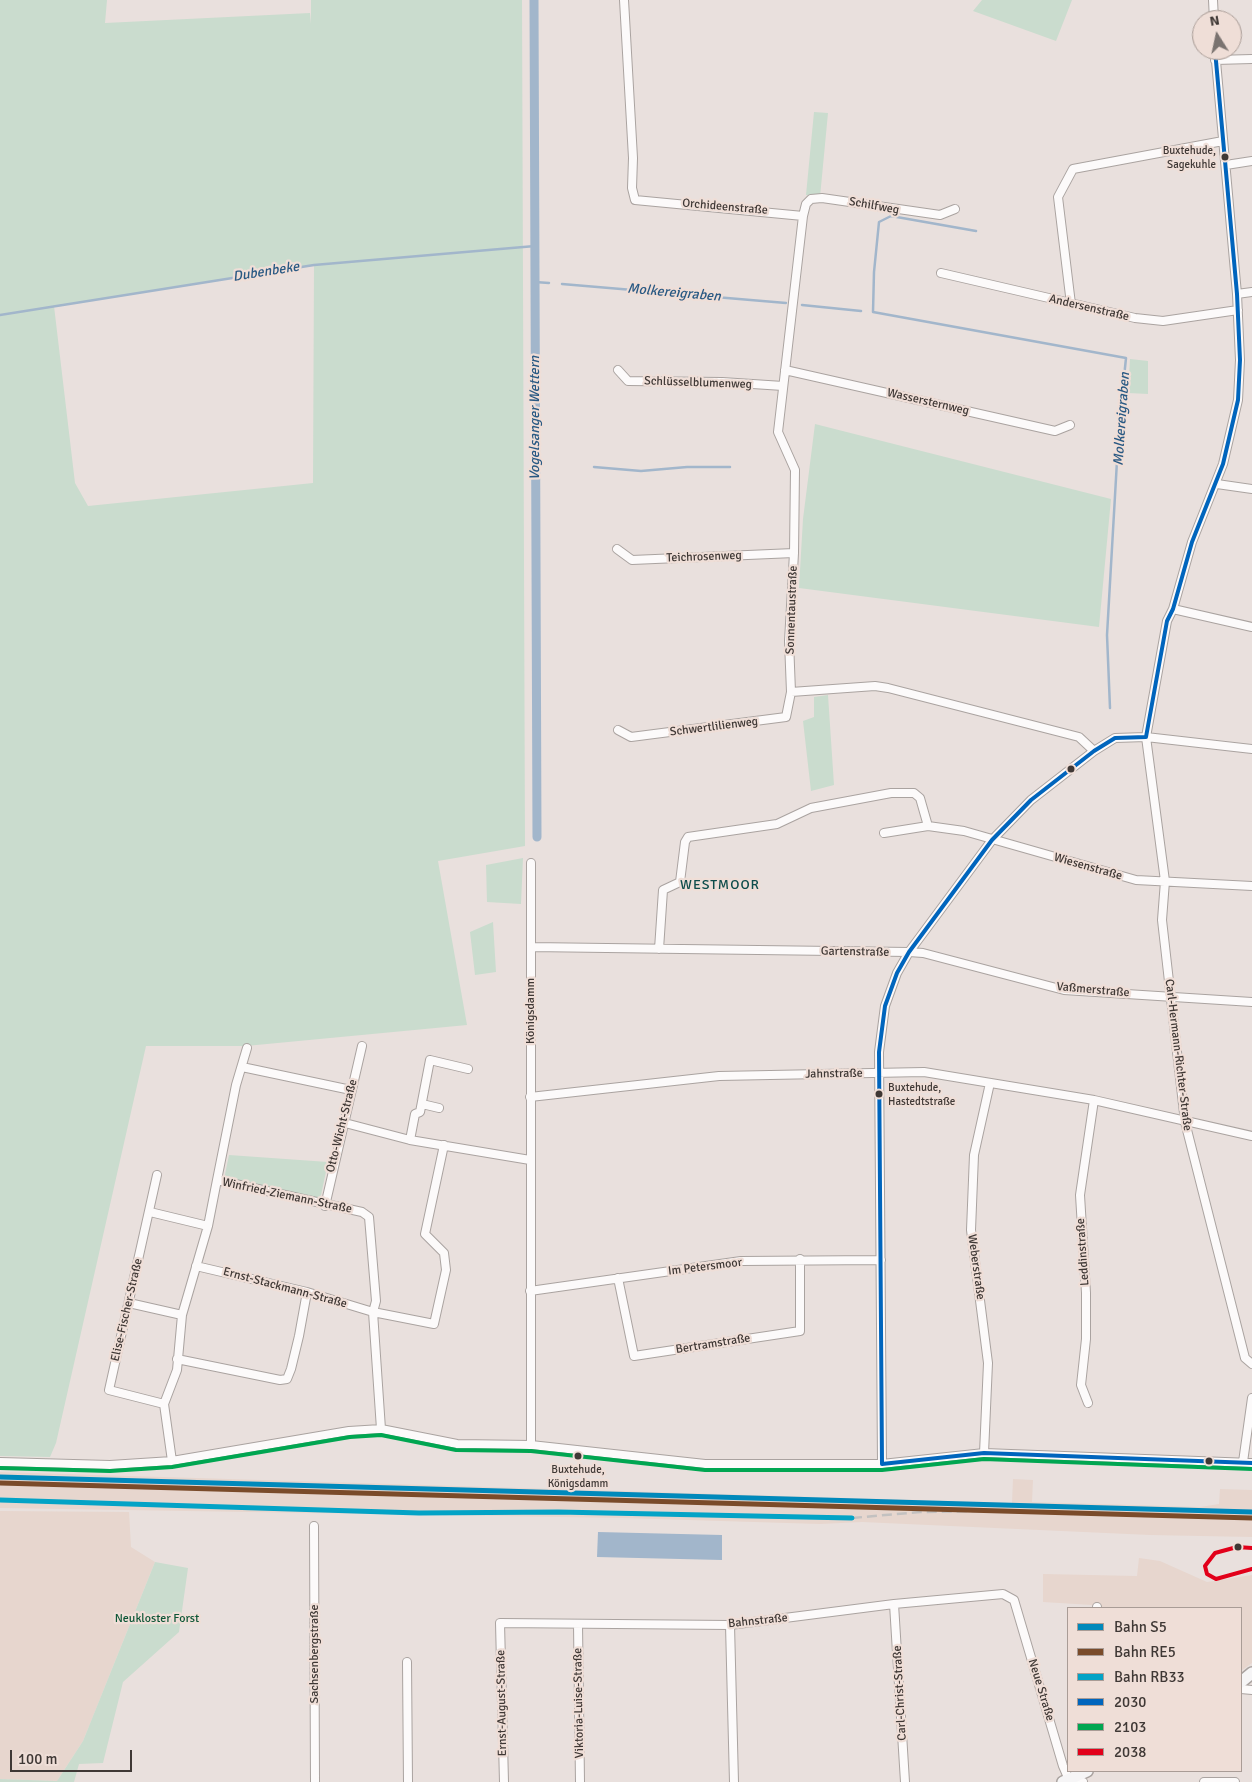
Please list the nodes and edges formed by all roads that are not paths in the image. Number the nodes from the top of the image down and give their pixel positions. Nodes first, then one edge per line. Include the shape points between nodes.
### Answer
1 (624, 0) edge
2 (1215, 60) edge
3 (1223, 142) junction
4 (1252, 161) edge
5 (1226, 165) junction
6 (955, 209) dead end
7 (803, 216) junction
8 (941, 273) dead end
9 (1252, 292) edge
10 (1237, 294) junction
11 (1070, 304) junction
12 (1238, 310) junction
13 (618, 370) dead end
14 (785, 370) junction
15 (783, 386) junction
16 (1070, 425) dead end
17 (1217, 484) junction
18 (1252, 489) edge
19 (617, 549) dead end
20 (794, 553) junction
21 (1173, 609) junction
22 (1252, 627) edge
23 (791, 692) junction
24 (618, 730) dead end
25 (1146, 737) junction
26 (1252, 749) edge
27 (1094, 751) junction
28 (928, 826) junction
29 (884, 833) dead end
30 (992, 840) junction
31 (531, 862) dead end
32 (1165, 881) junction
33 (1252, 886) edge
34 (531, 947) junction
35 (660, 949) junction
36 (909, 952) junction
37 (1169, 996) junction
38 (1252, 1002) edge
39 (362, 1046) dead end
40 (246, 1048) dead end
41 (242, 1067) junction
42 (468, 1069) dead end
43 (880, 1073) junction
44 (990, 1083) junction
45 (351, 1090) junction
46 (530, 1097) junction
47 (1094, 1100) junction
48 (422, 1104) junction
49 (439, 1108) dead end
50 (1185, 1122) junction
51 (345, 1123) junction
52 (1252, 1136) edge
53 (410, 1140) junction
54 (444, 1146) junction
55 (530, 1160) junction
56 (157, 1175) dead end
57 (217, 1180) junction
58 (324, 1206) junction
59 (150, 1212) junction
60 (208, 1226) junction
61 (800, 1259) junction
62 (881, 1260) junction
63 (196, 1266) junction
64 (618, 1278) junction
65 (530, 1291) junction
66 (307, 1292) junction
67 (129, 1302) junction
68 (373, 1312) junction
69 (182, 1314) junction
70 (177, 1358) junction
71 (1252, 1364) edge
72 (1252, 1398) edge
73 (1088, 1403) dead end
74 (164, 1404) junction
75 (381, 1429) junction
76 (531, 1444) junction
77 (984, 1453) junction
78 (172, 1461) junction
79 (0, 1462) edge
80 (1248, 1462) edge
81 (882, 1464) junction
82 (314, 1526) dead end
83 (1014, 1600) joint
84 (894, 1604) junction
85 (500, 1624) joint
86 (578, 1624) junction
87 (730, 1625) junction
88 (407, 1662) dead end
89 (1252, 1673) edge
90 (1242, 1681) edge
91 (1085, 1772) edge
92 (1068, 1781) edge
93 (315, 1782) edge
94 (408, 1782) edge
95 (504, 1782) edge
96 (580, 1782) edge
97 (734, 1782) edge
98 (905, 1782) edge
99 (1082, 1782) edge
100 (1204, 1782) edge
101 (1235, 1782) edge

1 - 7 street, Orchideenstraße via 635,200
2 - 3 street, Carl-Hermann-Richter-Straße
3 - 5 street, Carl-Hermann-Richter-Straße
3 - 11 street via 1073,169 1058,198
4 - 5 street
5 - 10 street, Carl-Hermann-Richter-Straße
6 - 7 street, Schilfweg via 940,215 822,198 811,199
7 - 14 street
8 - 11 street, Andersenstraße
9 - 10 street
10 - 12 street, Carl-Hermann-Richter-Straße
11 - 12 street, Andersenstraße via 1163,321
12 - 17 street, Carl-Hermann-Richter-Straße via 1238,400
13 - 15 street, Schlüsselblumenweg via 628,381
14 - 15 street
14 - 16 street, Wassersternweg via 1055,431
15 - 20 street, Sonnentaustraße via 778,432 794,470
17 - 18 street
17 - 21 street, Carl-Hermann-Richter-Straße via 1192,542
19 - 20 street, Teichrosenweg via 632,560
20 - 23 street, Sonnentaustraße via 789,641
21 - 22 street
21 - 25 street, Carl-Hermann-Richter-Straße via 1167,621
23 - 24 street, Schwertlilienweg via 786,717 631,737
23 - 27 street via 875,686 888,688 1079,738
25 - 26 street
25 - 27 street via 1115,738
25 - 32 street, Carl-Hermann-Richter-Straße
27 - 30 street via 1031,800
28 - 29 street, Wiesenstraße
28 - 30 street, Wiesenstraße via 964,831
28 - 35 street via 920,798 914,793 898,793 818,806 777,824 688,837 680,882 663,890
30 - 32 street, Wiesenstraße via 1136,880
30 - 36 street
31 - 34 street, Königsdamm
32 - 33 street, Wiesenstraße
32 - 37 street, Carl-Hermann-Richter-Straße via 1162,920
34 - 35 street, Gartenstraße
34 - 46 street, Königsdamm
35 - 36 street, Gartenstraße
36 - 37 street, Vaßmerstraße via 1064,990
36 - 43 street via 885,1006 879,1052
37 - 38 street, Vaßmerstraße
37 - 50 street, Carl-Hermann-Richter-Straße
39 - 45 street, Otto-Wicht-Straße
40 - 41 street
41 - 45 street
41 - 57 street
42 - 48 street via 430,1060
43 - 44 street, Jahnstraße via 924,1072
43 - 46 street, Jahnstraße via 719,1076
43 - 62 street
44 - 47 street, Jahnstraße
44 - 77 street, Weberstraße via 974,1154 971,1201 971,1230 988,1363
45 - 51 street, Otto-Wicht-Straße
46 - 55 street, Königsdamm
47 - 50 street, Jahnstraße
47 - 73 street, Leddinstraße via 1080,1195 1086,1293 1081,1385
48 - 49 street
48 - 53 street via 420,1112 415,1114
50 - 52 street, Jahnstraße
50 - 71 street, Carl-Hermann-Richter-Straße via 1245,1358
51 - 53 street
51 - 58 street, Otto-Wicht-Straße
53 - 54 street
54 - 55 street
54 - 68 street, Ernst-Stackmann-Straße via 425,1234 444,1253 446,1270 434,1324
55 - 65 street, Königsdamm
56 - 59 street, Elise-Fischer-Straße
57 - 58 street, Winfried-Ziemann-Straße
57 - 60 street, Winfried-Ziemann-Straße
58 - 68 street, Winfried-Ziemann-Straße via 362,1212 369,1217 376,1301
59 - 60 street
59 - 67 street, Elise-Fischer-Straße
60 - 63 street, Winfried-Ziemann-Straße
61 - 62 street, Im Petersmoor
61 - 64 street, Im Petersmoor via 741,1261
61 - 64 street, Bertramstraße via 800,1331 634,1356
62 - 81 street
63 - 66 street, Ernst-Stackmann-Straße
63 - 69 street, Winfried-Ziemann-Straße
64 - 65 street, Im Petersmoor
65 - 76 street, Königsdamm
66 - 68 street, Ernst-Stackmann-Straße
66 - 70 street via 287,1379
67 - 69 street
67 - 74 street, Elise-Fischer-Straße via 109,1390
68 - 75 street, Winfried-Ziemann-Straße
69 - 70 street, Winfried-Ziemann-Straße
70 - 74 street, Winfried-Ziemann-Straße via 177,1370
72 - 80 street
74 - 78 street, Winfried-Ziemann-Straße
75 - 76 street via 457,1444
75 - 78 street via 349,1431
76 - 81 street via 704,1464
77 - 80 street
77 - 81 street
78 - 79 street via 110,1465
82 - 93 street, Sachsenbergstraße
83 - 84 street, Bahnstraße via 1003,1594
83 - 92 street, Neue Straße
84 - 87 street, Bahnstraße
84 - 98 street, Carl-Christ-Straße
85 - 86 street, Bahnstraße
85 - 95 street, Ernst-August-Straße
86 - 87 street, Bahnstraße
86 - 96 street, Viktoria-Luise-Straße
87 - 97 street
88 - 94 street
89 - 90 street
91 - 92 street
92 - 99 street
100 - 101 street

